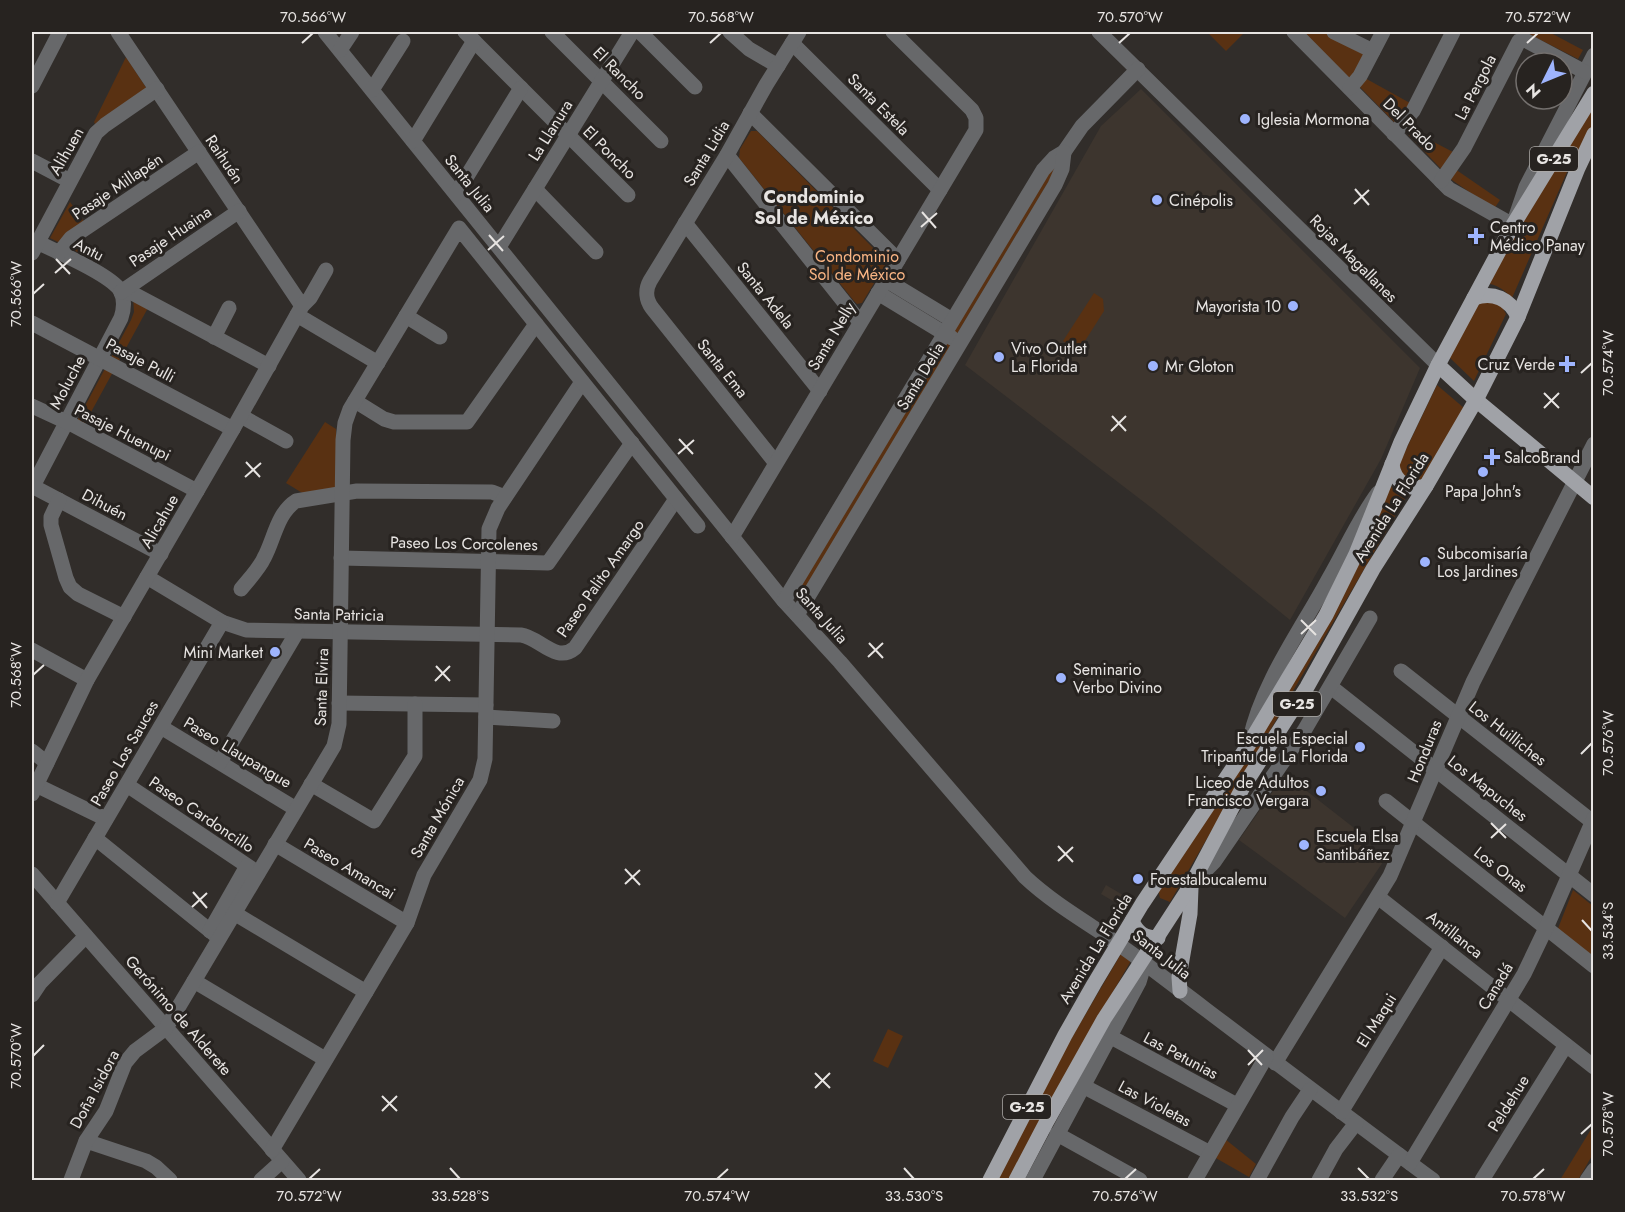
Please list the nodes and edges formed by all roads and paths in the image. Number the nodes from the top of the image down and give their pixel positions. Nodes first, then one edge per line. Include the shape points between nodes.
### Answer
1 (60, 32) edge
2 (118, 32) edge
3 (325, 32) edge
4 (352, 32) edge
5 (552, 32) edge
6 (632, 32) edge
7 (640, 32) edge
8 (730, 32) edge
9 (893, 32) edge
10 (1099, 32) edge
11 (1294, 32) edge
12 (1334, 32) edge
13 (1383, 32) edge
14 (1453, 32) edge
15 (470, 36) edge
16 (796, 37) edge
17 (403, 41) dead end
18 (340, 51) junction
19 (1373, 51) junction
20 (1593, 55) edge
21 (778, 66) junction
22 (1138, 69) junction
23 (1585, 72) junction
24 (602, 81) junction
25 (32, 86) edge
26 (695, 87) dead end
27 (521, 88) junction
28 (1350, 88) junction
29 (157, 89) junction
30 (372, 90) junction
31 (1593, 93) edge
32 (750, 113) junction
33 (1394, 134) junction
34 (1593, 134) edge
35 (568, 136) junction
36 (413, 141) junction
37 (661, 141) dead end
38 (199, 152) junction
39 (1064, 152) junction
40 (727, 155) junction
41 (32, 161) edge
42 (70, 181) junction
43 (1441, 181) junction
44 (535, 189) junction
45 (940, 190) junction
46 (456, 194) junction
47 (628, 195) dead end
48 (239, 211) junction
49 (685, 223) junction
50 (1513, 225) junction
51 (33, 245) edge
52 (499, 247) junction
53 (596, 252) dead end
54 (59, 253) junction
55 (898, 260) junction
56 (326, 270) dead end
57 (882, 287) junction
58 (121, 292) junction
59 (647, 295) joint
60 (1474, 298) junction
61 (229, 308) dead end
62 (299, 311) junction
63 (406, 316) junction
64 (1518, 318) junction
65 (860, 322) junction
66 (32, 323) edge
67 (536, 324) junction
68 (948, 327) junction
69 (214, 337) junction
70 (440, 337) dead end
71 (960, 343) junction
72 (100, 358) junction
73 (378, 363) junction
74 (1438, 365) junction
75 (269, 366) junction
76 (582, 382) junction
77 (820, 391) junction
78 (355, 400) junction
79 (1476, 400) junction
80 (32, 406) edge
81 (66, 423) junction
82 (237, 423) junction
83 (286, 441) dead end
84 (632, 443) junction
85 (1593, 444) edge
86 (775, 462) junction
87 (1392, 464) junction
88 (1574, 482) junction
89 (32, 486) edge
90 (1426, 486) junction
91 (197, 491) junction
92 (342, 494) junction
93 (505, 497) junction
94 (1593, 498) edge
95 (676, 499) junction
96 (59, 500) junction
97 (698, 526) dead end
98 (732, 537) junction
99 (160, 554) junction
100 (342, 558) junction
101 (488, 562) junction
102 (147, 577) junction
103 (241, 588) dead end
104 (784, 601) junction
105 (797, 615) junction
106 (124, 617) junction
107 (1370, 618) dead end
108 (222, 622) junction
109 (297, 632) junction
110 (341, 633) junction
111 (487, 634) junction
112 (542, 645) joint
113 (32, 650) edge
114 (1401, 671) dead end
115 (87, 680) junction
116 (1331, 687) junction
117 (339, 703) junction
118 (415, 704) junction
119 (486, 711) junction
120 (1458, 716) junction
121 (553, 721) dead end
122 (161, 727) junction
123 (32, 751) edge
124 (219, 762) junction
125 (47, 763) junction
126 (1436, 770) junction
127 (311, 784) junction
128 (127, 785) junction
129 (34, 790) edge
130 (1386, 801) dead end
131 (296, 809) junction
132 (106, 819) junction
133 (1593, 821) edge
134 (1414, 823) junction
135 (95, 838) junction
136 (275, 844) junction
137 (253, 870) junction
138 (32, 874) edge
139 (1569, 875) junction
140 (1191, 885) junction
141 (1593, 895) edge
142 (1378, 897) junction
143 (57, 903) junction
144 (234, 913) junction
145 (1132, 921) junction
146 (407, 923) junction
147 (1546, 928) junction
148 (215, 934) junction
149 (86, 936) junction
150 (1158, 938) junction
151 (1119, 943) junction
152 (1442, 947) junction
153 (1143, 961) junction
154 (1593, 966) edge
155 (194, 981) junction
156 (1180, 991) junction
157 (366, 992) junction
158 (32, 995) edge
159 (1509, 1000) junction
160 (166, 1028) junction
161 (1109, 1036) junction
162 (1566, 1045) junction
163 (325, 1059) junction
164 (1270, 1060) junction
165 (1593, 1067) edge
166 (1083, 1086) junction
167 (1310, 1090) junction
168 (1237, 1105) junction
169 (1341, 1112) junction
170 (1356, 1123) junction
171 (1057, 1134) junction
172 (86, 1141) junction
173 (1210, 1153) junction
174 (277, 1155) junction
175 (1404, 1159) junction
176 (1593, 1170) edge
177 (154, 1174) edge
178 (71, 1180) edge
179 (170, 1180) edge
180 (261, 1180) edge
181 (299, 1180) edge
182 (990, 1180) edge
183 (1016, 1180) edge
184 (1033, 1180) edge
185 (1140, 1180) edge
186 (1194, 1180) edge
187 (1257, 1180) edge
188 (1319, 1180) edge
189 (1382, 1180) edge
190 (1433, 1180) edge
191 (1482, 1180) edge
192 (1587, 1180) edge

1 - 25 street
2 - 29 street, Raihuén
3 - 18 street, Santa Julia
4 - 18 street
5 - 24 street, El Rancho
6 - 24 street, La Llanura
7 - 26 street
8 - 21 street
9 - 45 street, Santa Nelly via 972,110 977,122 974,134
10 - 22 street, Rojas Magallanes
11 - 28 street, Del Prado
12 - 19 street
13 - 19 street
14 - 33 street via 1413,111
15 - 27 street, El Poncho
15 - 36 street
16 - 21 street, Santa Lidia
16 - 45 street, Santa Estela
17 - 30 street
18 - 30 street, Santa Julia
19 - 28 street
20 - 23 street, Avenida La Florida
21 - 32 street, Santa Lidia
22 - 39 street, Santa Delia via 1082,126
22 - 74 street, Rojas Magallanes
23 - 43 street, La Pergola via 1519,40 1464,148
23 - 50 street, Avenida La Florida via 1526,187
24 - 35 street, La Llanura
24 - 37 street, El Rancho
27 - 35 street, El Poncho
27 - 46 street
28 - 33 street, Del Prado
29 - 38 street, Raihuén
29 - 42 street, Alihuen via 96,133
30 - 36 street, Santa Julia
31 - 50 main road, Avenida La Florida / G-25
32 - 40 street, Santa Lidia
32 - 55 street
33 - 43 street, Del Prado
34 - 64 main road, Avenida La Florida / G-25
35 - 44 street, La Llanura
35 - 47 street, El Poncho
36 - 46 street, Santa Julia
38 - 48 street, Raihuén
38 - 54 street, Pasaje Millapén via 71,238
39 - 68 street, Santa Delia via 1043,170
39 - 71 street, Santa Delia via 1055,185
40 - 49 street, Santa Lidia
40 - 65 street
41 - 42 street
42 - 51 street, Alihuen
43 - 50 street, Del Prado via 1460,197
44 - 52 street, La Llanura
44 - 53 street
45 - 55 street, Santa Nelly
46 - 52 street, Santa Julia
48 - 58 street, Pasaje Huaina
48 - 62 street, Raihuén
49 - 59 street, Santa Lidia via 650,281
49 - 77 street, Santa Adela
50 - 60 main road, Avenida La Florida / G-25
51 - 54 street, Antu
52 - 98 street, Santa Julia
54 - 58 street, Antu via 107,278
55 - 57 street, Santa Nelly
56 - 62 street, Alicahue
57 - 65 street, Santa Nelly
57 - 68 street
58 - 69 street, Antu via 132,293
58 - 72 street, Moluche via 123,312
59 - 86 street, Santa Ema via 652,308
60 - 64 main road via 1488,295 1502,299
60 - 74 main road, Avenida La Florida / G-25
61 - 69 street
62 - 73 street, Raihuén
62 - 75 street, Alicahue
63 - 67 street, Santa Elvira via 459,228
63 - 70 street
63 - 73 street, Santa Elvira
64 - 79 main road, Avenida La Florida / G-25
65 - 77 street, Santa Nelly
66 - 72 street, Pasaje Pulli
67 - 76 street
67 - 78 street via 467,422 394,422
68 - 71 street
68 - 104 street, Santa Delia
69 - 75 street, Antu
71 - 105 street, Santa Delia
72 - 81 street, Moluche
72 - 82 street, Pasaje Pulli
73 - 78 street, Santa Elvira
74 - 79 main road, Rojas Magallanes
74 - 87 main road, Avenida La Florida / G-25
75 - 82 street, Alicahue
76 - 84 street
76 - 93 street, Santa Mónica
77 - 86 street, Santa Nelly
78 - 92 street, Santa Elvira via 343,432
79 - 88 main road, Rojas Magallanes
79 - 90 main road, Avenida La Florida / G-25
80 - 81 street, Pasaje Huenupi
81 - 89 street, Moluche
81 - 91 street, Pasaje Huenupi
82 - 83 street, Pasaje Pulli
82 - 91 street, Alicahue
84 - 95 street
84 - 101 street, Paseo Los Corcolenes via 548,563
85 - 88 street, Honduras
86 - 98 street, Santa Nelly
87 - 90 main road via 1403,484
87 - 145 main road, Avenida La Florida / G-25 via 1336,596 1295,669
88 - 94 main road, Rojas Magallanes
88 - 120 street, Honduras
89 - 96 street, Dihuén
90 - 140 main road, Avenida La Florida / G-25 via 1378,559 1321,663 1233,804
91 - 99 street, Alicahue
92 - 93 street via 492,492
92 - 100 street, Santa Elvira
92 - 103 street via 289,505 261,565
93 - 101 street, Santa Mónica via 490,523
95 - 97 street
95 - 112 street, Paseo Palito Amargo via 573,650 552,651
96 - 99 street, Dihuén
96 - 106 street via 51,525 68,583 78,594
98 - 104 street, Santa Julia
99 - 102 street, Alicahue
100 - 101 street, Paseo Los Corcolenes
100 - 110 street, Santa Elvira
101 - 111 street, Santa Mónica
102 - 106 street, Alicahue
102 - 108 street, Santa Patricia
104 - 105 street, Santa Julia
105 - 151 street, Santa Julia via 1025,877
106 - 115 street, Alicahue
107 - 116 street, Avenida La Florida
108 - 109 street, Santa Patricia via 246,630
108 - 122 street, Paseo Los Sauces
109 - 110 street, Santa Patricia
109 - 124 street
110 - 111 street, Santa Patricia
110 - 117 street, Santa Elvira
111 - 112 street, Santa Patricia via 526,635
111 - 119 street, Santa Mónica
113 - 115 street
114 - 120 street, Los Huilliches
115 - 125 street, Alicahue
116 - 126 street, Los Mapuches
116 - 140 street, Avenida La Florida via 1214,862
117 - 118 street
117 - 127 street, Santa Elvira via 337,738
118 - 119 street
118 - 127 street via 415,756 374,821
119 - 121 street
119 - 146 street, Santa Mónica via 483,772 429,865
120 - 126 street, Honduras
120 - 133 street, Los Huilliches
122 - 124 street, Paseo Llaupangue
122 - 128 street, Paseo Los Sauces
123 - 125 street
124 - 131 street, Paseo Llaupangue
125 - 129 street, Alicahue
126 - 134 street, Honduras
126 - 139 street, Los Mapuches
127 - 131 street, Santa Elvira
128 - 132 street, Paseo Los Sauces
128 - 137 street, Paseo Cardoncillo
129 - 132 street
130 - 134 street, Los Onas
131 - 136 street, Santa Elvira
132 - 135 street, Paseo Los Sauces
133 - 139 street, Canadá
134 - 142 street, Honduras
134 - 147 street, Los Onas
135 - 143 street, Paseo Los Sauces
135 - 148 street
136 - 137 street, Santa Elvira
136 - 146 street, Paseo Amancai
137 - 144 street, Santa Elvira
137 - 148 street, Santa Elvira
138 - 143 street, Gerónimo de Alderete
139 - 141 street, Los Mapuches
139 - 147 street, Canadá
140 - 150 main road, Avenida La Florida / G-25
140 - 156 main road
142 - 152 street, Antillanca
142 - 164 street, Honduras
143 - 149 street, Gerónimo de Alderete
144 - 148 street, Santa Elvira
144 - 157 street
145 - 150 main road via 1141,933
145 - 151 main road, Avenida La Florida / G-25
146 - 157 street, Santa Mónica
147 - 154 street, Los Onas
147 - 159 street, Canadá
148 - 155 street, Santa Elvira
149 - 158 street
149 - 160 street, Gerónimo de Alderete
150 - 153 main road, Avenida La Florida / G-25
151 - 153 street, Santa Julia
151 - 182 main road, Avenida La Florida / G-25 via 1065,1035
152 - 159 street, Antillanca
152 - 169 street, El Maqui
153 - 156 street, Santa Julia
153 - 161 street, Avenida La Florida via 1139,982
153 - 183 main road, Avenida La Florida / G-25 via 1087,1049
155 - 160 street, Santa Elvira
155 - 163 street
156 - 164 street, Santa Julia
157 - 163 street, Santa Mónica
159 - 162 street, Antillanca
159 - 175 street, Canadá
160 - 172 street, Doña Isidora via 130,1056 106,1111
160 - 174 street, Gerónimo de Alderete
161 - 166 street, Avenida La Florida
161 - 168 street, Las Petunias
162 - 165 street, Antillanca
162 - 191 street, Peldehue
163 - 174 street, Santa Mónica
164 - 167 street, Santa Julia
164 - 168 street, Honduras
166 - 171 street, Avenida La Florida
166 - 173 street, Las Violetas
167 - 169 street, Santa Julia
167 - 187 street
168 - 173 street, Honduras
169 - 170 street, Santa Julia
170 - 175 street, Santa Julia
170 - 188 street
171 - 184 street, Avenida La Florida
171 - 185 street
172 - 177 street via 146,1161
172 - 178 street, Doña Isidora
173 - 186 street, Honduras
174 - 180 street, Santa Mónica
174 - 181 street, Gerónimo de Alderete
175 - 189 street, Canadá
175 - 190 street, Santa Julia
176 - 192 street
177 - 179 street

